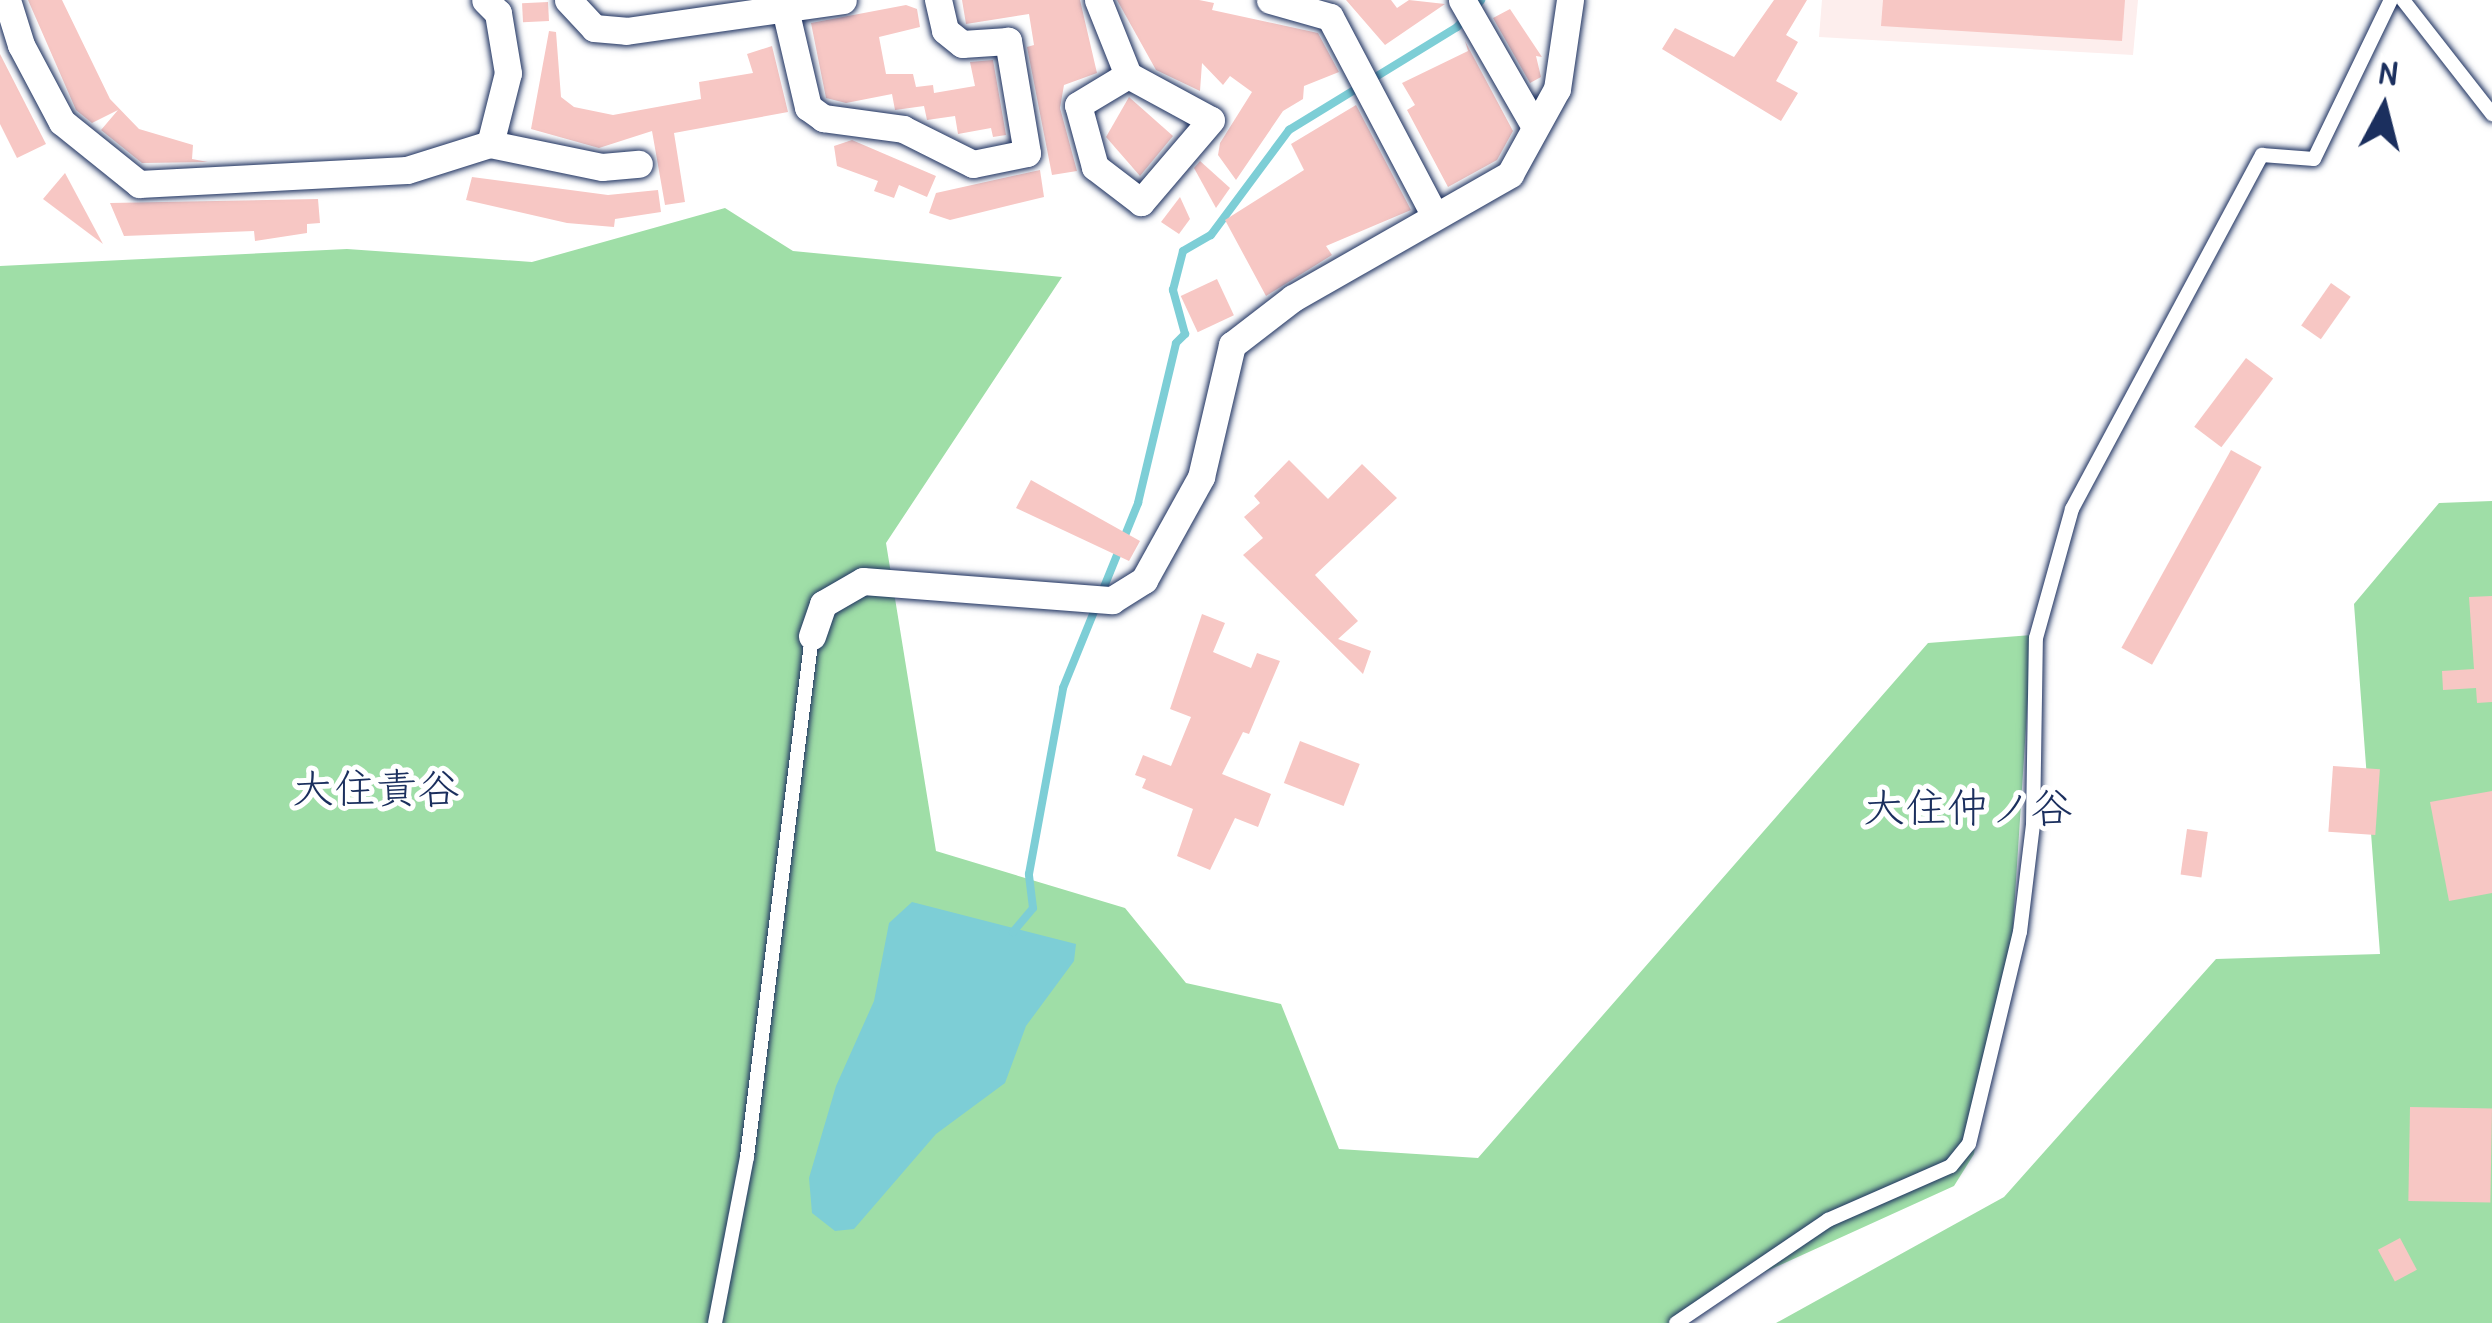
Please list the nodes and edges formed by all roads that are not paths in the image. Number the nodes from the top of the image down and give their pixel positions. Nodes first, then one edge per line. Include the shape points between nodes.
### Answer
1 (7, 0) edge
2 (485, 0) edge
3 (568, 0) edge
4 (843, 0) edge
5 (938, 0) edge
6 (1098, 0) edge
7 (1270, 0) edge
8 (1462, 0) edge
9 (1570, 0) edge
10 (2391, 0) edge
11 (2403, 0) edge
12 (796, 6) edge
13 (684, 13) edge
14 (1128, 75) junction
15 (2492, 114) edge
16 (1535, 127) junction
17 (490, 144) junction
18 (639, 164) dead end
19 (1435, 216) junction
20 (812, 636) joint
21 (715, 1323) edge
22 (1676, 1323) edge

1 - 17 street via 62,122 139,184 406,170
2 - 17 street via 498,13 508,73
3 - 13 street via 594,28
4 - 12 street
5 - 12 street via 945,30 962,44 1008,41 1027,153 974,164 903,129 824,118 808,106
6 - 14 street
7 - 19 street via 1330,17
8 - 16 street
9 - 16 street via 1557,89
10 - 22 lane via 2314,158 2262,155 2072,509 2036,638 2033,824 2020,932 1969,1144 1952,1166 1828,1220
11 - 15 lane
12 - 13 street
14 - 14 street via 1078,105 1095,167 1141,202 1211,120
16 - 19 street via 1510,174
17 - 18 street via 602,167
19 - 20 street via 1293,298 1232,345 1201,477 1144,580 1112,600 863,581 823,604
20 - 21 lane via 747,1157

